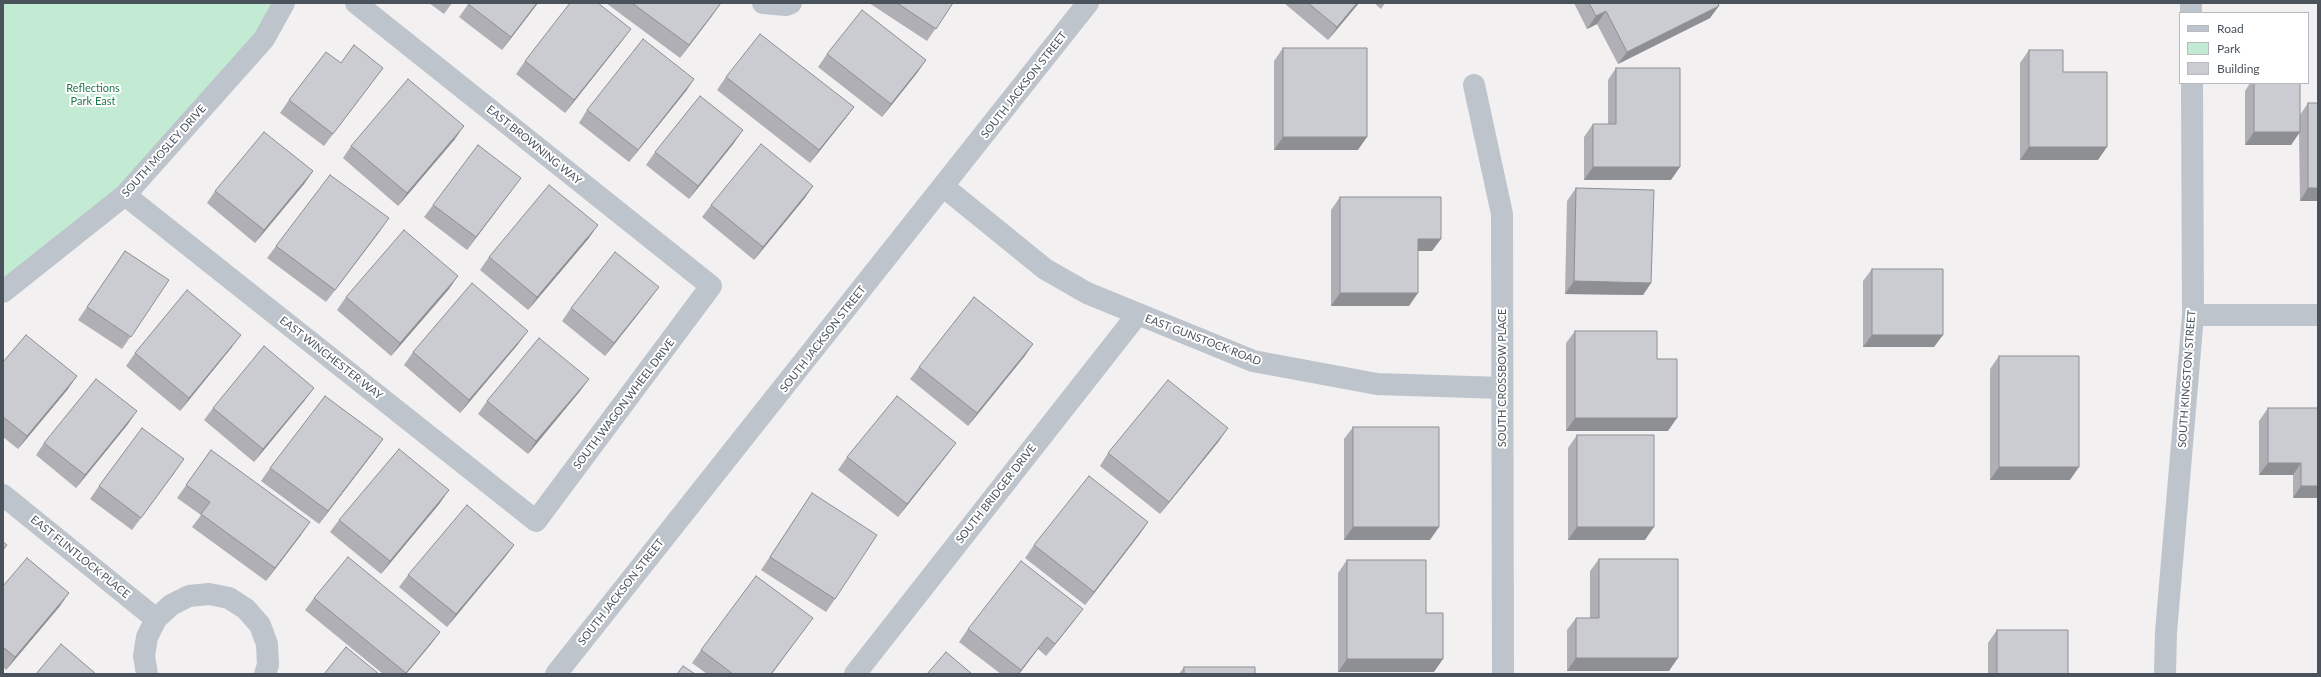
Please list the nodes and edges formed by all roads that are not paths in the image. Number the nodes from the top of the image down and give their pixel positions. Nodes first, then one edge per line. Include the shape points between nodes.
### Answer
1 (284, 3) edge
2 (356, 3) edge
3 (763, 3) edge
4 (791, 3) edge
5 (1088, 3) edge
6 (2192, 84) edge
7 (1474, 86) dead end
8 (944, 187) junction
9 (125, 195) junction
10 (711, 286) joint
11 (3, 292) edge
12 (1137, 315) junction
13 (2192, 315) junction
14 (2318, 315) edge
15 (1502, 388) junction
16 (3, 495) edge
17 (536, 521) joint
18 (156, 619) junction
19 (147, 674) edge
20 (265, 674) edge
21 (556, 674) edge
22 (855, 674) edge
23 (1503, 674) edge
24 (2165, 674) edge

1 - 9 street, SOUTH MOSLEY DRIVE via 264,39
2 - 10 street, EAST BROWNING WAY
3 - 4 street
5 - 8 street, SOUTH JACKSON STREET
6 - 13 street, SOUTH KINGSTON STREET
7 - 15 street, SOUTH CROSSBOW PLACE via 1502,214
8 - 12 street, EAST GUNSTOCK ROAD via 1045,269 1087,293
8 - 21 street, SOUTH JACKSON STREET
9 - 11 street, SOUTH MOSLEY DRIVE
9 - 17 street, EAST WINCHESTER WAY
10 - 17 street, SOUTH WAGON WHEEL DRIVE
12 - 15 street, EAST GUNSTOCK ROAD via 1253,361 1377,384
12 - 22 street, SOUTH BRIDGER DRIVE
13 - 14 street
13 - 24 street, SOUTH KINGSTON STREET
15 - 23 street, SOUTH CROSSBOW PLACE
16 - 18 street, EAST FLINTLOCK PLACE
18 - 19 street via 147,637 144,656
18 - 20 street via 170,605 189,596 209,594 229,598 246,609 260,625 267,644 268,666

